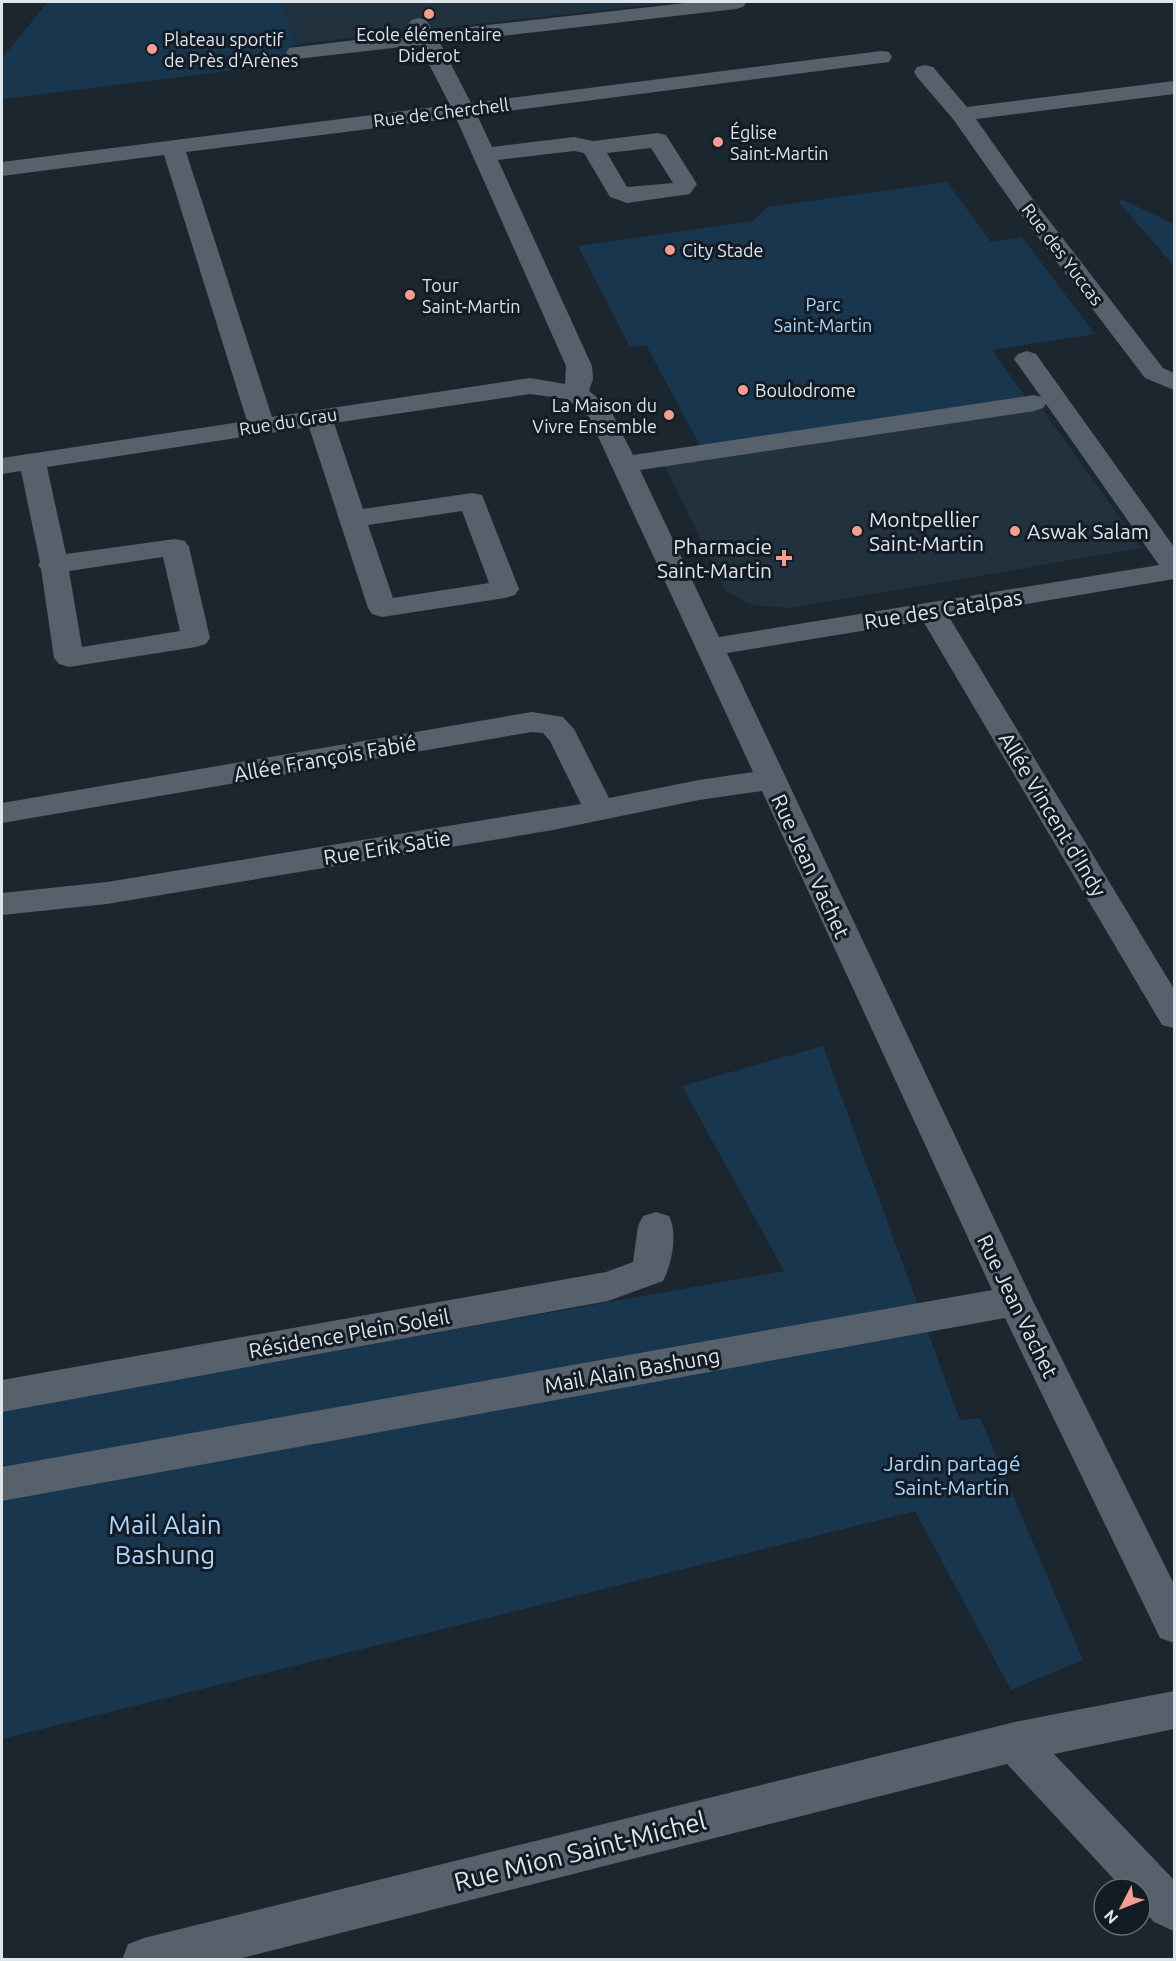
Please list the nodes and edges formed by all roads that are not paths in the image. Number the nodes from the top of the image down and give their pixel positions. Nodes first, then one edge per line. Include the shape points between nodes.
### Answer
1 (736, 3) edge
2 (423, 31) junction
3 (297, 53) dead end
4 (881, 57) dead end
5 (925, 72) dead end
6 (1174, 87) edge
7 (463, 109) junction
8 (961, 114) junction
9 (173, 146) junction
10 (593, 148) dead end
11 (484, 155) junction
12 (2, 169) edge
13 (1027, 359) dead end
14 (1174, 382) edge
15 (575, 393) junction
16 (1034, 403) dead end
17 (319, 417) junction
18 (261, 426) junction
19 (32, 461) junction
20 (624, 464) junction
21 (2, 466) edge
22 (353, 519) junction
23 (52, 565) junction
24 (1174, 566) edge
25 (1174, 571) edge
26 (931, 611) junction
27 (711, 647) junction
28 (771, 780) junction
29 (599, 809) junction
30 (2, 813) edge
31 (2, 904) edge
32 (1174, 1016) edge
33 (656, 1226) dead end
34 (1015, 1302) junction
35 (2, 1395) edge
36 (2, 1484) edge
37 (1164, 1581) edge
38 (1174, 1625) edge
39 (1174, 1710) edge
40 (1015, 1742) junction
41 (1174, 1909) edge
42 (144, 1959) edge

1 - 2 street
2 - 3 street
2 - 7 street
4 - 7 street, Rue de Cherchell
5 - 8 street, Rue des Yuccas
6 - 8 street
7 - 9 street, Rue de Cherchell
7 - 11 street
8 - 14 street, Rue des Yuccas via 1154,373
9 - 12 street, Rue de Cherchell
9 - 18 street
10 - 11 street via 574,144
11 - 15 street via 579,366
13 - 24 street
15 - 17 street, Rue du Grau via 530,386
15 - 20 street, Rue Jean Vachet via 600,413
16 - 20 street
17 - 18 street, Rue du Grau
17 - 22 street
18 - 19 street, Rue du Grau
19 - 21 street, Rue du Grau
19 - 23 street
20 - 27 street, Rue Jean Vachet
22 - 22 street via 472,501 505,589 382,608
23 - 23 street via 175,547 196,638 69,658
25 - 26 street, Rue des Catalpas
26 - 27 street, Rue des Catalpas
26 - 32 street, Allée Vincent d'Indy
27 - 28 street, Rue Jean Vachet
28 - 29 street, Rue Erik Satie
28 - 34 street, Rue Jean Vachet
29 - 30 street, Allée François Fabié via 563,736 552,724 531,722
29 - 31 street, Rue Erik Satie via 553,820 106,893
33 - 35 street, Résidence Plein Soleil via 650,1271 608,1286
34 - 36 street, Mail Alain Bashung
34 - 37 street, Rue Jean Vachet
37 - 38 street, Rue Jean Vachet
39 - 40 street, Rue Mion Saint-Michel
40 - 41 street
40 - 42 street, Rue Mion Saint-Michel

